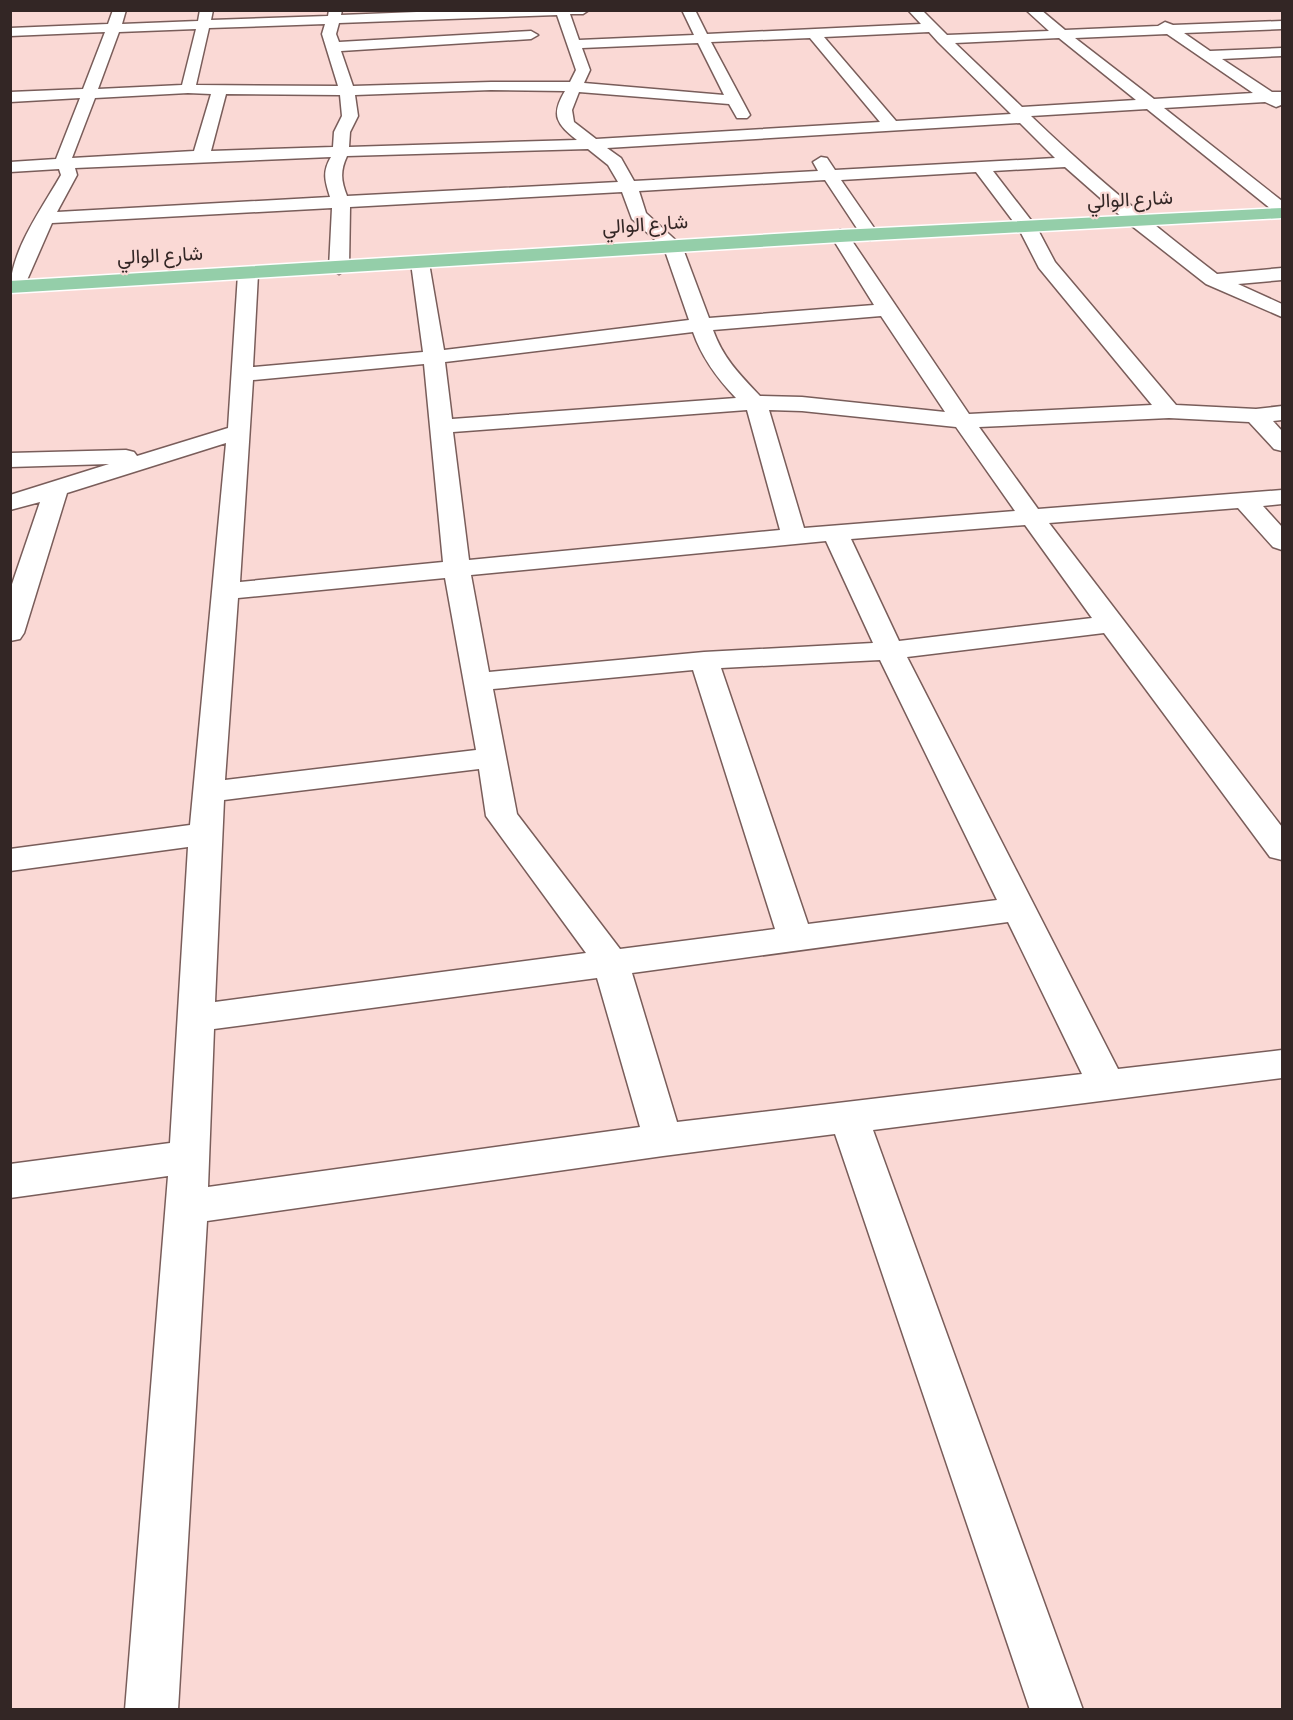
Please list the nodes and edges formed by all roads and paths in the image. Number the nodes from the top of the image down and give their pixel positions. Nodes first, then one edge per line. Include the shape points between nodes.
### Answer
1 (120, 10) edge
2 (207, 10) edge
3 (583, 10) edge
4 (688, 10) edge
5 (914, 10) edge
6 (1032, 10) edge
7 (562, 11) edge
8 (468, 13) edge
9 (335, 16) edge
10 (1152, 17) dead end
11 (410, 18) junction
12 (203, 25) junction
13 (1282, 25) edge
14 (112, 28) junction
15 (1170, 29) junction
16 (10, 32) edge
17 (813, 33) junction
18 (937, 33) junction
19 (1061, 34) junction
20 (562, 36) junction
21 (703, 38) junction
22 (414, 42) junction
23 (332, 47) junction
24 (1282, 52) edge
25 (1209, 56) junction
26 (576, 87) junction
27 (188, 89) junction
28 (220, 89) junction
29 (347, 91) junction
30 (88, 93) junction
31 (10, 97) edge
32 (734, 100) junction
33 (1278, 100) edge
34 (1150, 105) junction
35 (215, 109) junction
36 (193, 110) dead end
37 (104, 114) dead end
38 (81, 115) junction
39 (1021, 115) junction
40 (892, 126) junction
41 (799, 132) junction
42 (754, 134) junction
43 (593, 144) junction
44 (341, 153) junction
45 (201, 156) junction
46 (1069, 162) junction
47 (66, 164) junction
48 (10, 166) edge
49 (981, 167) junction
50 (831, 176) junction
51 (628, 185) junction
52 (341, 203) junction
53 (1282, 211) edge
54 (45, 218) junction
55 (1138, 222) junction
56 (1028, 228) junction
57 (870, 235) junction
58 (840, 236) junction
59 (673, 246) junction
60 (420, 263) junction
61 (339, 268) junction
62 (248, 274) junction
63 (1282, 274) edge
64 (1213, 280) junction
65 (12, 287) edge
66 (886, 310) junction
67 (1282, 311) edge
68 (700, 325) junction
69 (434, 358) junction
70 (242, 374) junction
71 (754, 404) junction
72 (1169, 411) junction
73 (1282, 413) edge
74 (1256, 416) junction
75 (964, 421) junction
76 (443, 426) junction
77 (239, 432) junction
78 (1282, 444) edge
79 (169, 455) junction
80 (10, 460) edge
81 (56, 490) junction
82 (1282, 497) edge
83 (1244, 500) junction
84 (10, 503) edge
85 (1034, 517) junction
86 (835, 533) junction
87 (794, 536) junction
88 (1282, 542) edge
89 (457, 569) junction
90 (225, 591) junction
91 (1112, 624) junction
92 (10, 633) edge
93 (890, 651) junction
94 (704, 660) junction
95 (477, 682) junction
96 (493, 758) junction
97 (209, 792) junction
98 (205, 834) junction
99 (1282, 849) edge
100 (10, 860) edge
101 (1017, 909) junction
102 (796, 939) junction
103 (610, 963) junction
104 (197, 1018) junction
105 (1282, 1064) edge
106 (1106, 1084) junction
107 (849, 1118) junction
108 (663, 1140) junction
109 (188, 1157) junction
110 (10, 1180) edge
111 (187, 1207) junction
112 (151, 1710) edge
113 (1057, 1710) edge

1 - 14 street
2 - 12 street
3 - 7 street
4 - 21 street
5 - 18 street
6 - 19 street
7 - 8 street
7 - 20 street
8 - 11 street
9 - 11 street
9 - 12 street
9 - 23 street via 328,31
10 - 15 street
11 - 22 street
12 - 14 street
12 - 27 street
13 - 15 street
14 - 16 street
14 - 30 street
15 - 19 street
15 - 25 street
17 - 18 street
17 - 21 street
17 - 40 street
18 - 19 street
18 - 39 street
19 - 34 street
20 - 21 street
20 - 22 street
20 - 26 street via 583,70
21 - 32 street
22 - 23 street
23 - 29 street
24 - 25 street
25 - 33 street
26 - 29 street
26 - 32 street
26 - 43 street via 564,103 563,116 567,124
27 - 28 street
27 - 30 street
28 - 29 street
28 - 35 street
29 - 44 street via 350,116 342,132
30 - 31 street
30 - 38 street
32 - 42 street
33 - 34 street
34 - 39 street
34 - 53 street
35 - 36 street
35 - 45 street
37 - 38 street
38 - 47 street via 66,150
39 - 40 street
39 - 46 street
40 - 41 street
41 - 42 street
41 - 50 street
42 - 43 street
43 - 44 street
43 - 51 street via 615,162
44 - 45 street
44 - 52 street via 333,168 333,181
45 - 47 street
46 - 49 street
46 - 55 street
47 - 48 street
47 - 54 street via 69,175
49 - 50 street
49 - 56 street
50 - 51 street
50 - 57 street
51 - 52 street
51 - 59 street via 638,215
52 - 54 street
52 - 61 street
53 - 55 main road, شارع الوالي
54 - 65 street
55 - 56 main road, شارع الوالي
55 - 64 street
56 - 57 main road, شارع الوالي
56 - 72 street via 1046,264
57 - 58 main road, شارع الوالي
58 - 59 main road, شارع الوالي
58 - 66 street
59 - 60 main road, شارع الوالي
59 - 68 street
60 - 61 main road, شارع الوالي
60 - 69 street
61 - 62 main road, شارع الوالي
62 - 65 main road, شارع الوالي
62 - 70 street
63 - 64 street
64 - 67 street
66 - 68 street
66 - 75 street
68 - 69 street
68 - 71 street via 720,366
69 - 70 street
69 - 76 street
70 - 77 street
71 - 75 street via 802,404
71 - 76 street
71 - 87 street via 763,422
72 - 74 street
72 - 75 street
73 - 74 street
74 - 78 street
75 - 85 street
76 - 89 street
77 - 79 street
77 - 90 street
79 - 80 street
79 - 81 street
81 - 84 street
81 - 92 street
82 - 83 street
83 - 85 street
83 - 88 street
85 - 86 street
85 - 91 street
86 - 87 street
86 - 93 street
87 - 89 street
89 - 90 street
89 - 95 street
90 - 97 street
91 - 93 street
91 - 99 street
93 - 94 street
93 - 101 street
94 - 95 street
94 - 102 street
95 - 96 street
96 - 97 street
96 - 103 street via 496,798 502,816
97 - 98 street
98 - 100 street
98 - 104 street
101 - 102 street
101 - 106 street
102 - 103 street
103 - 104 street
103 - 108 street
104 - 109 street
105 - 106 street
106 - 107 street
107 - 108 street
107 - 113 street
108 - 111 street
109 - 110 street
109 - 111 street
111 - 112 street

